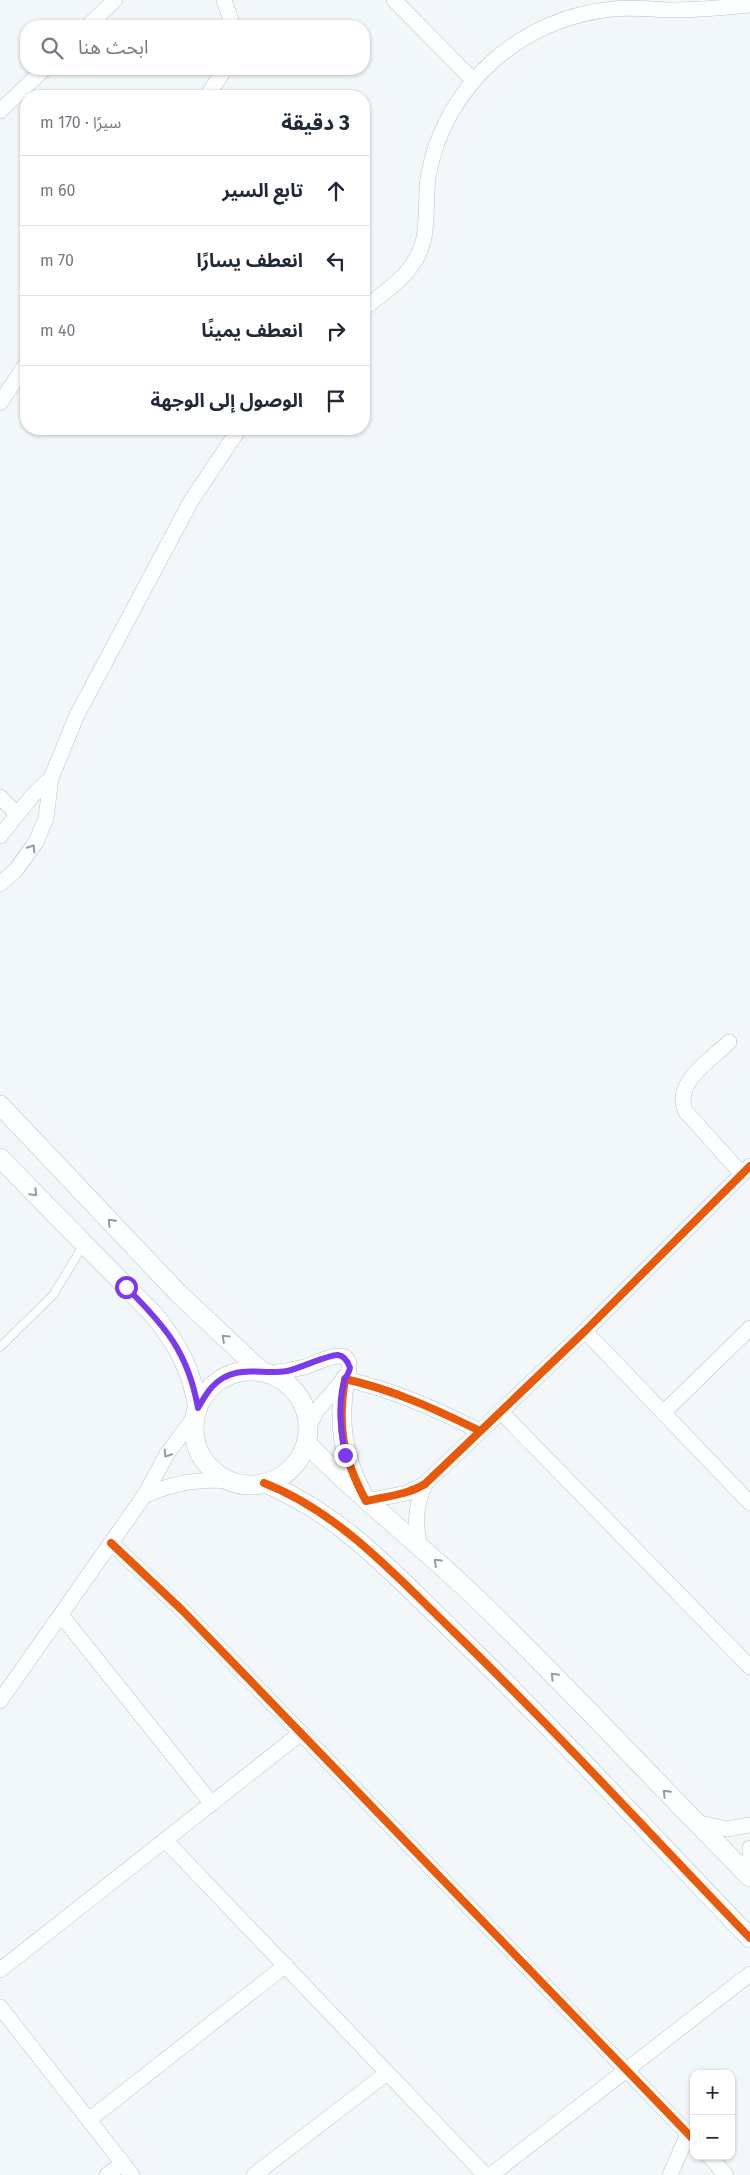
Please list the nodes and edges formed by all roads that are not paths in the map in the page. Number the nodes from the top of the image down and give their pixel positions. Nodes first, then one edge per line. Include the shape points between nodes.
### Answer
1 (115, 0) edge
2 (224, 0) edge
3 (394, 0) edge
4 (750, 5) edge
5 (94, 20) edge
6 (231, 20) edge
7 (38, 75) edge
8 (221, 75) edge
9 (473, 80) junction
10 (22, 90) edge
11 (211, 90) edge
12 (20, 92) edge
13 (0, 111) edge
14 (370, 303) edge
15 (20, 373) edge
16 (0, 403) edge
17 (235, 435) edge
18 (51, 778) junction
19 (0, 797) edge
20 (17, 814) junction
21 (0, 836) edge
22 (0, 884) edge
23 (729, 1042) dead end
24 (0, 1105) edge
25 (0, 1158) edge
26 (746, 1170) edge
27 (84, 1244) junction
28 (585, 1331) junction
29 (747, 1336) edge
30 (0, 1347) edge
31 (265, 1372) junction
32 (345, 1379) junction
33 (197, 1412) junction
34 (501, 1412) junction
35 (664, 1413) junction
36 (480, 1431) junction
37 (307, 1435) junction
38 (230, 1481) junction
39 (264, 1483) junction
40 (425, 1484) junction
41 (144, 1496) junction
42 (366, 1501) junction
43 (750, 1503) edge
44 (111, 1543) junction
45 (420, 1546) junction
46 (61, 1615) junction
47 (750, 1667) edge
48 (0, 1701) edge
49 (301, 1733) junction
50 (212, 1804) junction
51 (693, 1821) junction
52 (750, 1825) edge
53 (165, 1840) junction
54 (750, 1848) edge
55 (750, 1877) edge
56 (750, 1938) edge
57 (286, 1965) junction
58 (0, 1970) edge
59 (750, 1974) edge
60 (0, 2008) edge
61 (626, 2069) junction
62 (387, 2072) junction
63 (90, 2119) junction
64 (690, 2136) edge
65 (690, 2139) edge
66 (713, 2160) edge
67 (123, 2163) junction
68 (107, 2175) edge
69 (132, 2175) edge
70 (254, 2175) edge
71 (485, 2175) edge
72 (491, 2175) edge
73 (670, 2175) edge
74 (726, 2175) edge

1 - 5 street
2 - 6 street
3 - 9 street
4 - 9 street via 614,9 569,17 517,43
7 - 10 street
8 - 11 street
9 - 14 street via 447,120 435,150 428,177 425,231 418,256 403,278
12 - 13 street
15 - 16 street
17 - 18 street via 206,475 176,528 80,708
18 - 20 street
22 -> 18 street via 22,862 42,830
19 - 20 street
20 - 21 street
23 - 26 street via 688,1081 682,1099 686,1112
31 -> 24 street via 178,1293
25 -> 27 street
26 - 28 street
27 - 30 lane via 53,1295
27 - 33 street via 170,1335 193,1380
28 - 34 street
28 - 35 street
29 - 35 street
31 - 32 street via 304,1367 336,1355 346,1359 350,1368
31 - 33 street via 241,1372 223,1378 208,1391
31 - 37 street via 294,1390 304,1407
32 - 36 street via 399,1393
32 - 37 street via 318,1409
32 - 42 street via 341,1430 345,1455
33 - 38 street via 195,1436 201,1455
33 -> 41 street via 167,1454
34 - 36 street
34 - 47 street
35 - 43 street
36 - 40 street
37 - 39 street via 300,1457 290,1469
37 - 42 street
38 - 39 street via 247,1485
38 - 41 street via 213,1479 177,1484
39 - 56 street via 325,1515 406,1586 511,1689
40 - 42 street via 407,1493
40 - 45 street via 416,1514
41 - 44 street
42 - 45 street
44 - 46 street
44 - 49 street via 182,1610
51 -> 45 street via 518,1640
46 - 48 street
46 - 50 street
49 - 50 street
49 - 61 street
50 - 53 street
51 - 52 street via 727,1829
51 - 55 street
53 - 57 street
53 - 58 street
54 - 55 street
57 - 62 street
57 - 63 street
59 - 61 street
60 - 63 street
61 - 64 street
61 - 72 street
62 - 70 street
62 - 71 street
63 - 67 street
65 - 73 street
66 - 74 street
67 - 68 street
67 - 69 street

